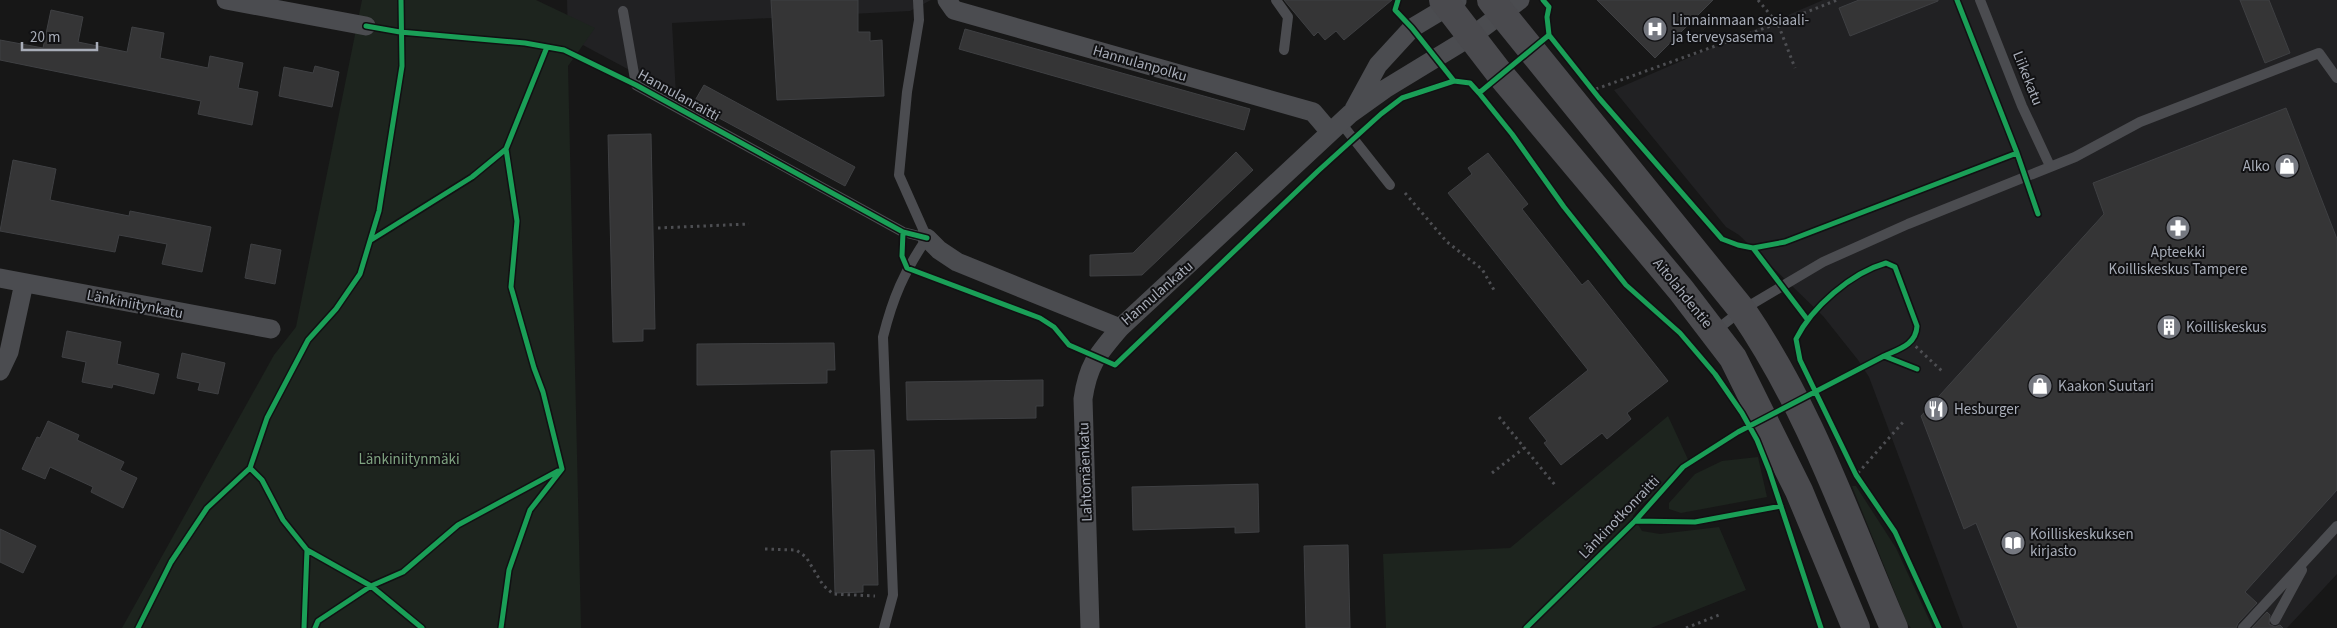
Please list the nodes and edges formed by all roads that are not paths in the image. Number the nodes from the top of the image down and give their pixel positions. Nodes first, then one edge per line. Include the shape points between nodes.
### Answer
1 (226, 0) edge
2 (918, 0) edge
3 (947, 0) edge
4 (1276, 0) edge
5 (1980, 0) edge
6 (1450, 2) edge
7 (1504, 4) edge
8 (623, 11) dead end
9 (366, 26) dead end
10 (1472, 36) junction
11 (1284, 50) dead end
12 (2337, 78) edge
13 (1341, 123) junction
14 (2050, 166) junction
15 (1390, 185) dead end
16 (927, 238) junction
17 (0, 278) edge
18 (24, 283) junction
19 (1742, 310) junction
20 (1120, 328) junction
21 (271, 329) dead end
22 (1714, 332) junction
23 (0, 371) edge
24 (2337, 526) edge
25 (2310, 556) junction
26 (2275, 620) dead end
27 (884, 628) edge
28 (1090, 628) edge
29 (1856, 628) edge
30 (1894, 628) edge
31 (2243, 628) edge

1 - 9 street
2 - 16 lane via 919,20 907,92 899,175
3 - 13 street, Hannulanpolku via 954,10 1313,112
4 - 11 lane via 1288,17
5 - 14 lane, Liikekatu
6 - 10 main road, Aitolahdentie
6 - 13 street, Hannulankatu via 1412,28 1378,65
7 - 10 street, Hannulankatu
7 - 19 main road
8 - 16 lane, Hannulanraitti via 636,85 903,232
10 - 13 street, Hannulankatu via 1385,89
10 - 22 main road, Aitolahdentie
12 - 14 lane via 2319,53 2140,122 2075,157
13 - 15 lane
13 - 20 street, Hannulankatu
14 - 19 lane via 1823,262
16 - 20 street, Hannulankatu via 958,262
16 - 27 lane via 907,268 883,337 893,597
17 - 18 street, Länkiniitynkatu
18 - 21 street, Länkiniitynkatu
18 - 23 street via 9,352
19 - 22 lane
19 - 30 main road via 1799,406 1834,479
20 - 28 street, Lahtomäenkatu via 1095,357 1086,378 1083,399
22 - 29 main road, Aitolahdentie via 1733,358 1799,491
24 - 25 lane
25 - 26 lane
25 - 31 lane

